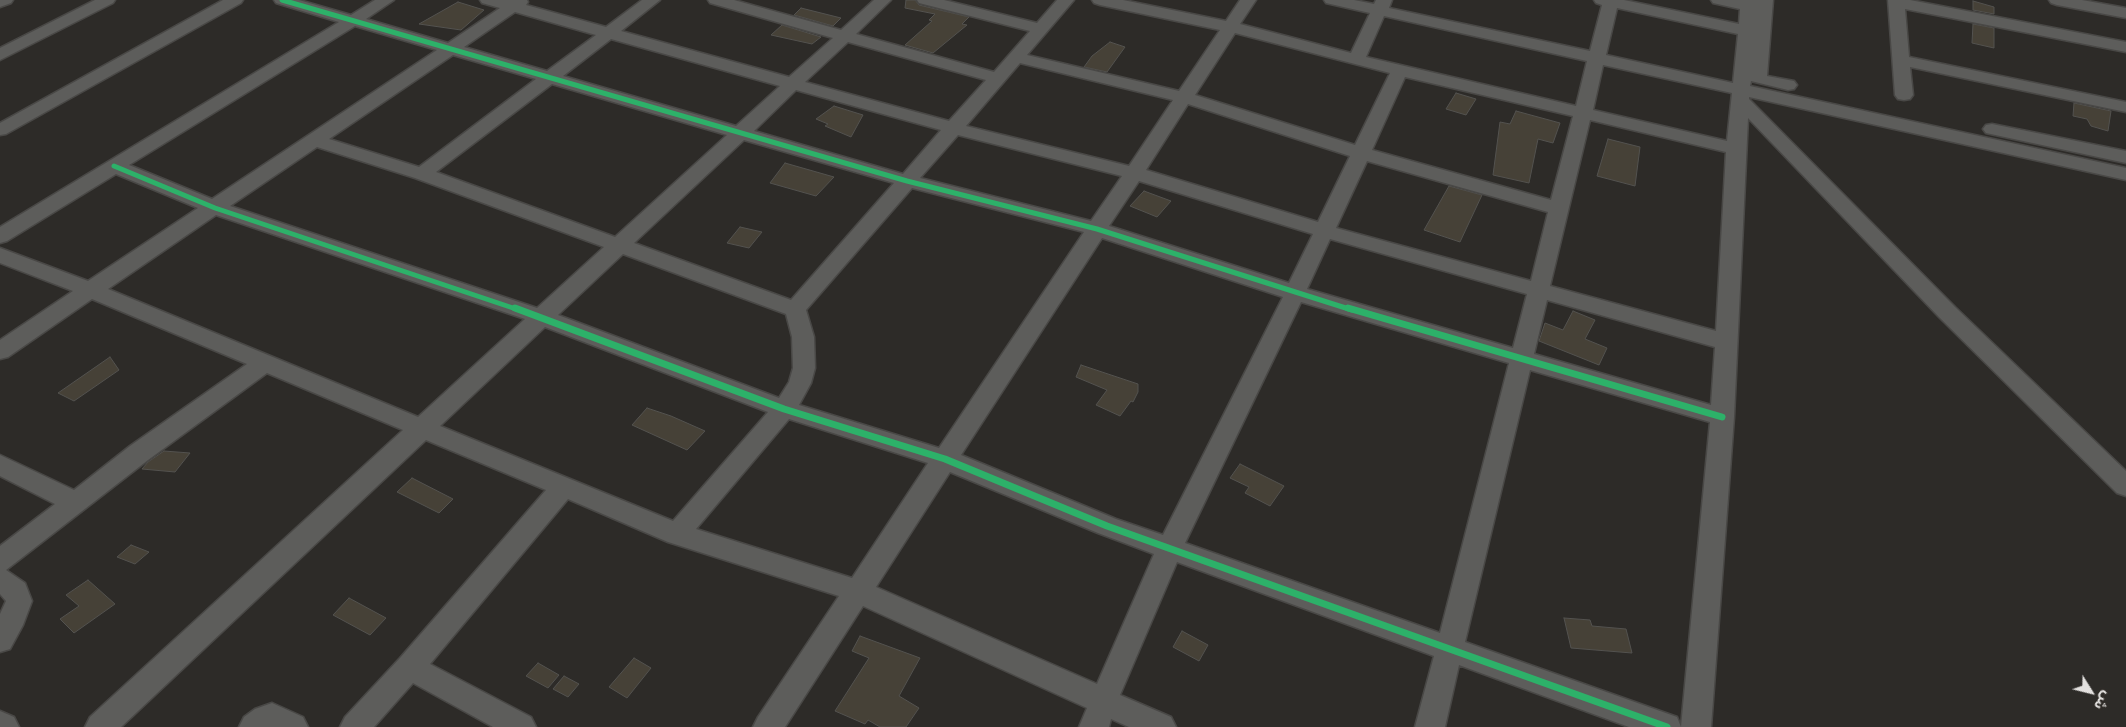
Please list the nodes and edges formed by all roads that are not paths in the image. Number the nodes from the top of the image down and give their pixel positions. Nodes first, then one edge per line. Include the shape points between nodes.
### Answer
1 (5, 0) edge
2 (107, 0) edge
3 (235, 0) edge
4 (282, 0) edge
5 (386, 0) edge
6 (488, 0) edge
7 (652, 0) edge
8 (716, 0) edge
9 (883, 0) edge
10 (925, 0) edge
11 (1066, 0) edge
12 (1100, 0) edge
13 (1248, 0) edge
14 (1332, 0) edge
15 (1719, 0) edge
16 (2057, 0) edge
17 (1608, 1) edge
18 (1896, 1) edge
19 (0, 2) edge
20 (1125, 2) edge
21 (1754, 2) edge
22 (518, 3) edge
23 (1381, 6) edge
24 (2126, 13) edge
25 (352, 20) junction
26 (1231, 27) junction
27 (1041, 29) junction
28 (1746, 31) junction
29 (608, 33) junction
30 (844, 36) junction
31 (2126, 46) edge
32 (451, 49) junction
33 (0, 55) edge
34 (1016, 57) junction
35 (1596, 59) junction
36 (1356, 60) junction
37 (1901, 60) junction
38 (1400, 70) junction
39 (548, 77) junction
40 (997, 78) junction
41 (792, 84) junction
42 (1740, 95) junction
43 (1904, 95) dead end
44 (1184, 97) junction
45 (2126, 107) edge
46 (1582, 113) junction
47 (953, 128) junction
48 (0, 130) edge
49 (740, 133) junction
50 (315, 140) junction
51 (1736, 149) junction
52 (1361, 154) junction
53 (2126, 157) edge
54 (114, 166) junction
55 (1134, 173) junction
56 (422, 174) junction
57 (2126, 174) edge
58 (907, 181) junction
59 (215, 208) junction
60 (1559, 210) junction
61 (1097, 230) junction
62 (1324, 231) junction
63 (0, 236) edge
64 (619, 244) junction
65 (0, 255) edge
66 (90, 290) junction
67 (1539, 290) junction
68 (1295, 293) junction
69 (795, 309) junction
70 (541, 317) junction
71 (1726, 342) junction
72 (0, 351) edge
73 (1522, 359) junction
74 (265, 363) junction
75 (784, 409) junction
76 (1722, 417) junction
77 (420, 429) junction
78 (945, 459) junction
79 (0, 465) edge
80 (2126, 486) edge
81 (563, 488) junction
82 (75, 502) junction
83 (677, 534) junction
84 (1170, 547) junction
85 (0, 561) edge
86 (0, 579) edge
87 (858, 591) junction
88 (0, 640) edge
89 (1450, 648) junction
90 (410, 667) junction
91 (1098, 714) edge
92 (0, 725) edge
93 (4, 727) edge
94 (100, 727) edge
95 (254, 727) edge
96 (293, 727) edge
97 (355, 727) edge
98 (521, 727) edge
99 (768, 727) edge
100 (1161, 727) edge
101 (1430, 727) edge
102 (1666, 727) edge
103 (1696, 727) edge

1 - 19 street
2 - 33 street
3 - 48 street
4 - 25 street
5 - 25 street
6 - 22 street
7 - 29 street
8 - 30 street
9 - 30 street
10 - 27 street
11 - 27 street
12 - 20 street
13 - 26 street
14 - 23 street
15 - 21 street
16 - 24 street
17 - 28 street
17 - 35 street
18 - 31 street
18 - 37 street
20 - 26 street
21 - 28 street
21 - 53 street via 1758,79
22 - 29 street
22 - 32 street
23 - 35 street
23 - 36 street
25 - 32 street
25 - 54 street
26 - 36 street
26 - 44 street
27 - 34 street
28 - 42 street
29 - 39 street
29 - 41 street
30 - 40 street
30 - 41 street
32 - 39 street
32 - 50 street
34 - 40 street
34 - 44 street
35 - 42 street
35 - 46 street
36 - 38 street
37 - 43 street
37 - 45 street
38 - 46 street
38 - 52 street
39 - 49 street
39 - 56 street
40 - 47 street
41 - 47 street
41 - 49 street
42 - 51 street
42 - 57 street
42 - 80 street via 1947,312
44 - 52 street
44 - 55 street
46 - 51 street
46 - 60 street
47 - 55 street
47 - 58 street
49 - 58 street
49 - 64 street
50 - 56 street
50 - 59 street
51 - 71 street
52 - 60 street
52 - 62 street
54 - 59 street
54 - 63 street
55 - 61 street
55 - 62 street
56 - 64 street
58 - 61 street
58 - 69 street
59 - 66 street
59 - 70 street
60 - 67 street
61 - 68 street
61 - 78 street
62 - 67 street
62 - 68 street
64 - 69 street
64 - 70 street
65 - 66 street
66 - 72 street
66 - 74 street
67 - 71 street
67 - 73 street
68 - 73 street
68 - 84 street
69 - 75 street via 803,336 804,368 800,383
70 - 75 street
70 - 77 street
71 - 76 street
73 - 76 street
73 - 89 street
74 - 77 street
74 - 82 street
75 - 78 street
75 - 83 street
76 - 103 street
77 - 81 street
77 - 94 street
78 - 84 street via 1107,526
78 - 87 street
79 - 82 street
81 - 83 street
81 - 90 street
82 - 85 street
83 - 87 street
84 - 89 street
84 - 91 street
86 - 88 street via 16,591 19,601 14,617
87 - 91 street
87 - 99 street
89 - 101 street
89 - 102 street
90 - 97 street
90 - 98 street
91 - 100 street
92 - 93 street
95 - 96 street via 272,717

